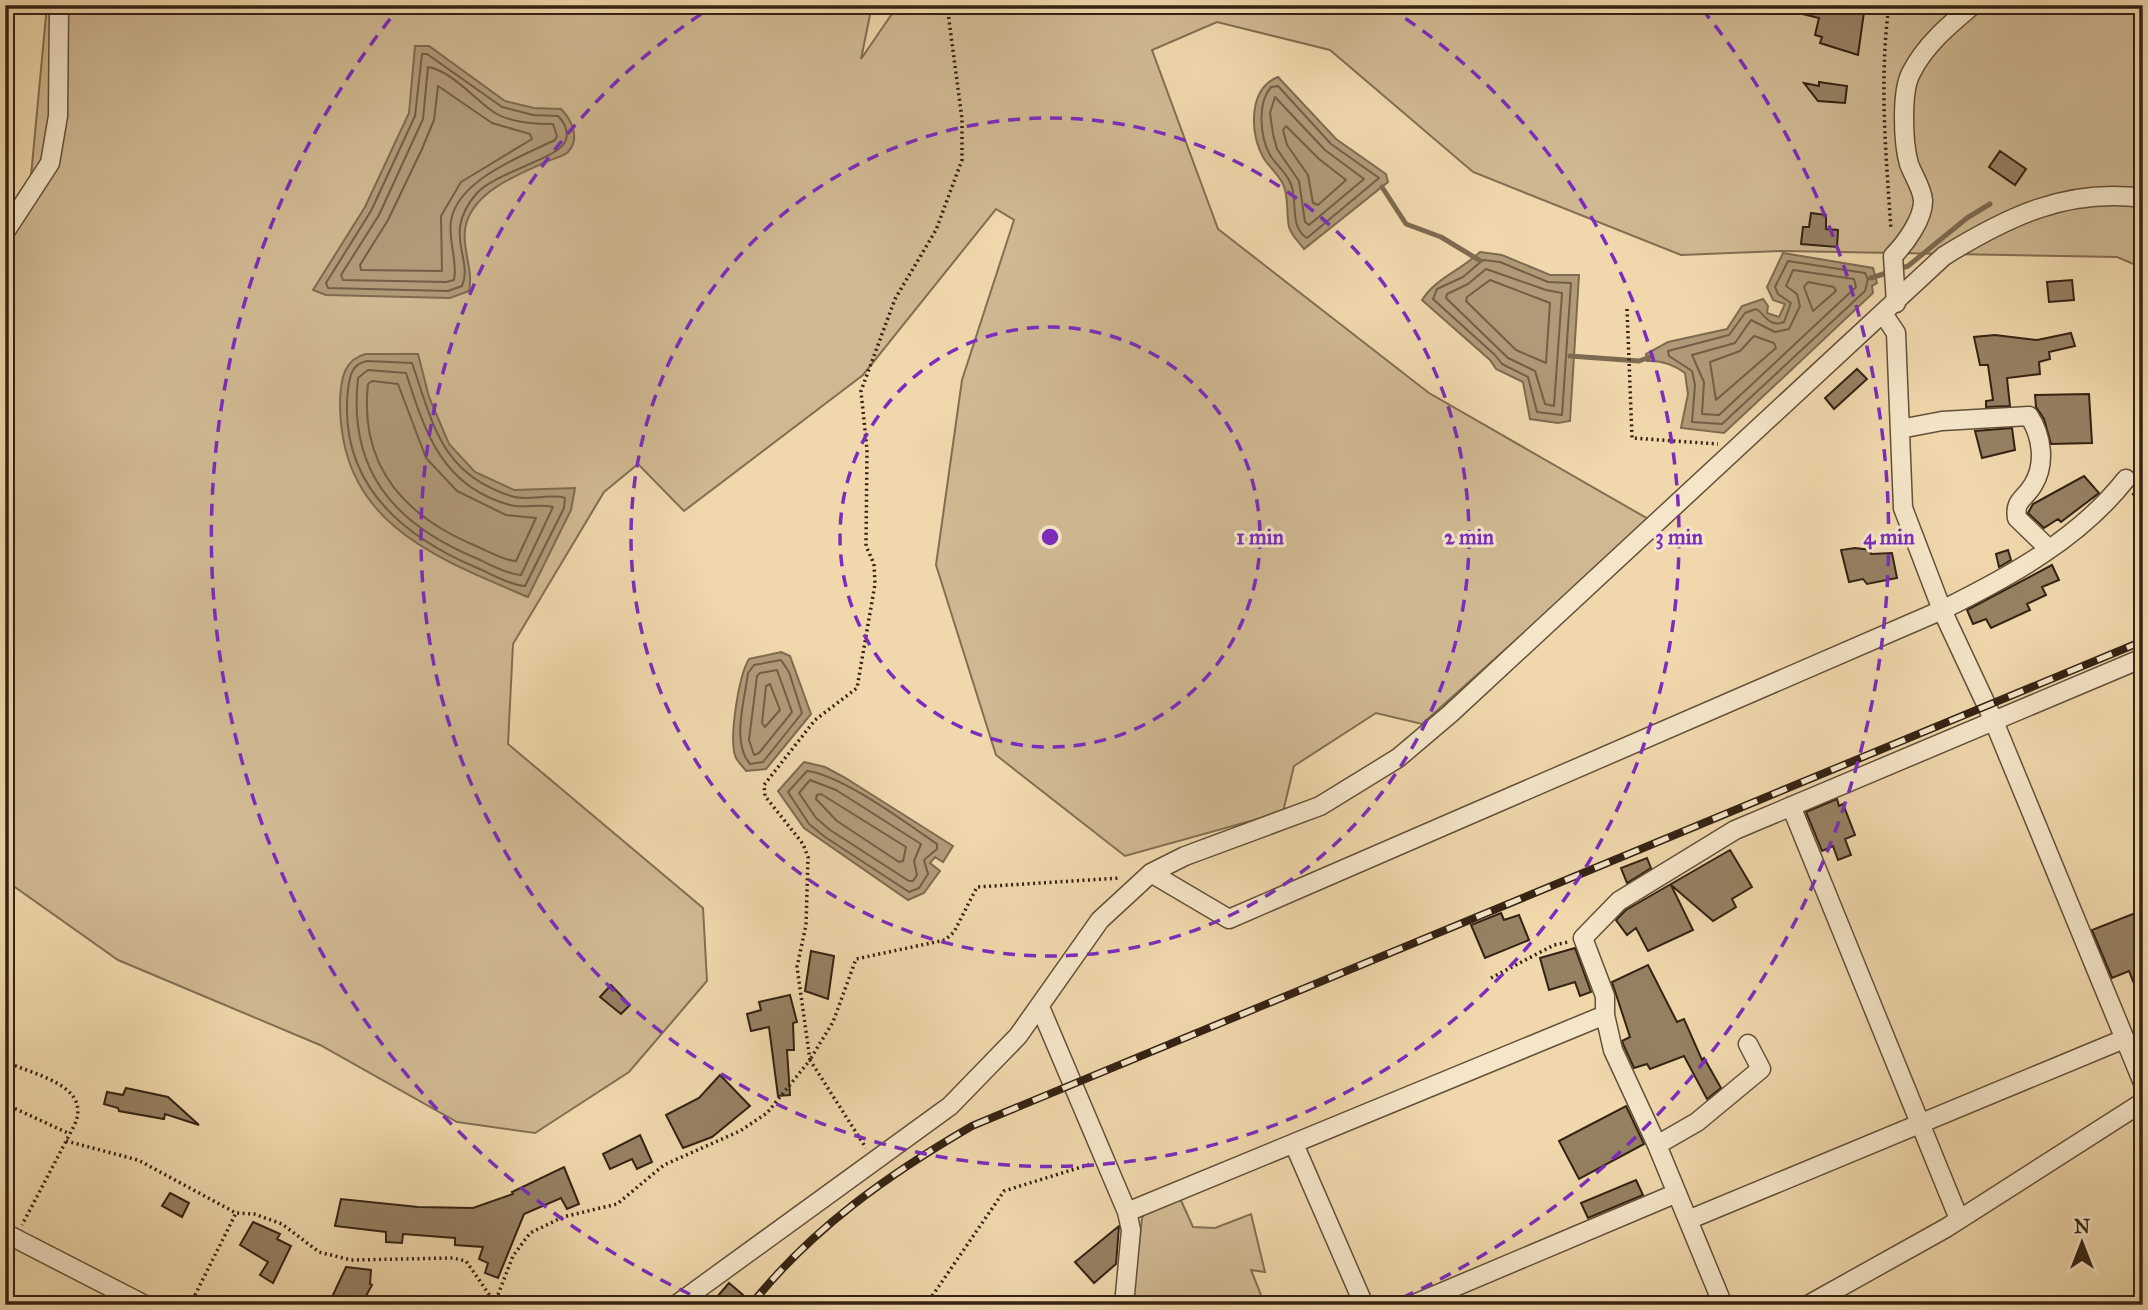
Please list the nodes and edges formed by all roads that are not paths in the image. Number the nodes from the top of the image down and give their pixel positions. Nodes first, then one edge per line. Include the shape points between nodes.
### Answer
1 (59, 5) edge
2 (1973, 5) edge
3 (2143, 198) edge
4 (5, 232) edge
5 (1890, 309) junction
6 (1900, 429) junction
7 (2126, 479) dead end
8 (2049, 548) junction
9 (1942, 610) junction
10 (2143, 658) edge
11 (1993, 719) junction
12 (1791, 806) junction
13 (1144, 878) junction
14 (1041, 1007) junction
15 (1605, 1015) junction
16 (2124, 1039) junction
17 (1748, 1044) dead end
18 (2143, 1083) edge
19 (2143, 1102) edge
20 (1922, 1123) junction
21 (1294, 1144) junction
22 (1657, 1145) junction
23 (1677, 1193) junction
24 (1127, 1212) junction
25 (1959, 1219) junction
26 (1688, 1220) junction
27 (10, 1235) edge
28 (145, 1305) edge
29 (676, 1305) edge
30 (1124, 1305) edge
31 (1364, 1305) edge
32 (1412, 1305) edge
33 (1723, 1305) edge
34 (1808, 1305) edge

1 - 4 street via 58,116 50,163
2 - 5 street via 1936,36 1906,85 1909,161 1923,200 1904,245 1893,256
3 - 5 street via 2082,196 1995,225 1944,256
5 - 6 street via 1896,333
5 - 13 street via 1398,758 1320,806 1185,856
6 - 8 street via 1942,421 2029,416 2042,455 2033,486 2015,508 2017,518
6 - 9 street via 1903,508
7 - 8 street via 2105,506
8 - 9 street via 2003,580
9 - 11 street
9 - 13 street via 1229,919
10 - 11 street
11 - 12 street
11 - 16 street
12 - 15 street via 1688,856 1619,901 1583,938 1605,996
12 - 20 street
13 - 14 street via 1100,920
14 - 24 street
14 - 29 street via 950,1106
15 - 21 street
15 - 22 street via 1613,1050
16 - 18 street
16 - 20 street
17 - 22 street via 1761,1069 1698,1122
19 - 25 street
20 - 25 street
20 - 26 street
21 - 24 street
21 - 31 street
22 - 23 street
23 - 26 street
23 - 32 street
24 - 30 street via 1131,1230
25 - 34 street
26 - 33 street
27 - 28 street

